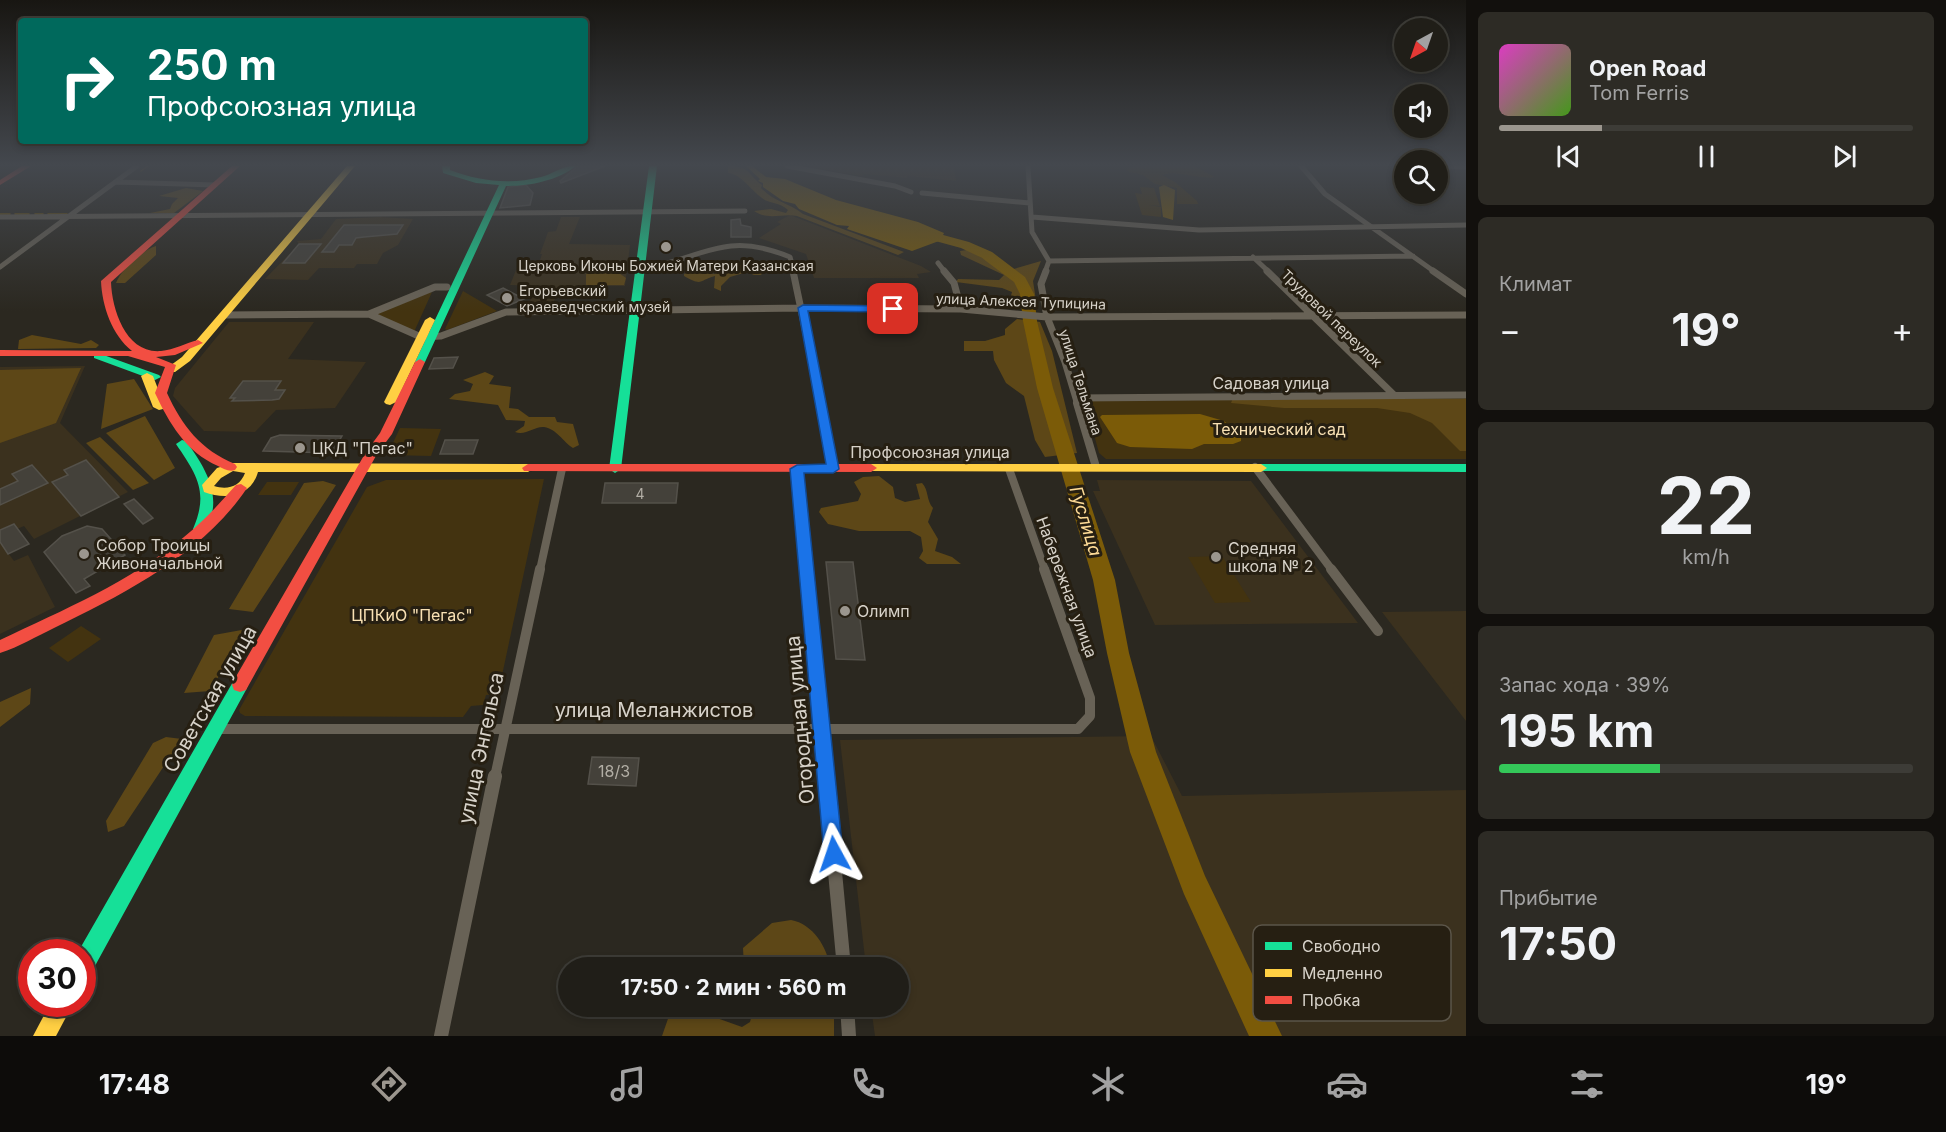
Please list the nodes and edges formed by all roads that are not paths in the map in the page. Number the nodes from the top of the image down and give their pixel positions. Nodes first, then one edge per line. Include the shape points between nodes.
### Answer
1 (73, 214) edge
2 (538, 214) edge
3 (647, 214) edge
4 (1355, 214) edge
5 (310, 215) junction
6 (485, 215) junction
7 (179, 216) junction
8 (0, 217) edge
9 (69, 217) junction
10 (1032, 217) joint
11 (1466, 225) edge
12 (1371, 226) junction
13 (1413, 256) junction
14 (1253, 257) junction
15 (1049, 261) junction
16 (938, 263) dead end
17 (0, 267) edge
18 (640, 268) junction
19 (447, 287) junction
20 (1466, 294) edge
21 (803, 308) junction
22 (961, 309) junction
23 (635, 310) junction
24 (369, 314) junction
25 (224, 315) junction
26 (1466, 315) edge
27 (1312, 316) junction
28 (1047, 317) junction
29 (427, 337) junction
30 (198, 343) junction
31 (81, 352) junction
32 (0, 353) edge
33 (139, 354) junction
34 (167, 369) junction
35 (146, 375) junction
36 (1394, 395) junction
37 (1466, 395) edge
38 (1076, 398) junction
39 (231, 467) junction
40 (1096, 467) junction
41 (249, 468) junction
42 (1255, 468) junction
43 (1466, 468) edge
44 (362, 469) junction
45 (562, 469) junction
46 (615, 469) junction
47 (797, 469) junction
48 (833, 469) junction
49 (1009, 469) junction
50 (287, 470) junction
51 (244, 486) junction
52 (208, 487) junction
53 (190, 542) junction
54 (1378, 631) dead end
55 (0, 646) edge
56 (1090, 716) joint
57 (504, 727) junction
58 (213, 729) junction
59 (823, 729) junction
60 (96, 942) edge
61 (842, 957) edge
62 (55, 1017) edge
63 (848, 1017) edge
64 (44, 1036) edge
65 (441, 1036) edge
66 (849, 1036) edge

1 - 9 street
2 - 6 street
3 - 18 street
4 - 12 street
5 - 6 street
5 - 7 street
5 - 25 street
6 - 19 street, Советская улица
6 - 29 street, Советская улица
7 - 9 street
7 - 33 street via 106,281 120,334
8 - 9 street
9 - 17 street
10 - 12 street via 1199,230
10 - 15 street via 1032,231
11 - 12 street
12 - 13 street
13 - 14 street
13 - 20 street
14 - 15 street
14 - 27 street, Трудовой переулок
15 - 28 street, улица Тельмана via 1041,284
16 - 22 street via 954,283
18 - 21 street via 658,267 721,247 750,246 781,252 792,261
18 - 23 street
19 - 24 street via 435,287
19 - 29 street, Советская улица
21 - 22 street, улица Алексея Тупицина
21 - 23 street, улица Алексея Тупицина
21 - 48 street
22 - 28 street, улица Алексея Тупицина
23 - 29 street, улица Алексея Тупицина via 506,312
23 - 46 street
24 - 25 street
24 - 29 street
25 - 30 street
26 - 27 street, улица Алексея Тупицина
27 - 28 street, улица Алексея Тупицина
27 - 36 street, Трудовой переулок
28 - 38 street, улица Тельмана
29 - 44 street, Советская улица via 376,433 372,452
30 - 33 street via 169,352
30 - 34 street
31 - 32 street
31 - 33 street
31 - 35 street
33 - 34 street
34 - 35 street via 151,368
34 - 39 street, Профсоюзная улица via 161,393 177,427 205,457
35 - 52 street via 172,431
36 - 37 street, Садовая улица
36 - 38 street, Садовая улица
38 - 40 street, улица Тельмана
39 - 41 street, Профсоюзная улица
39 - 52 street via 212,477
40 - 42 street, Профсоюзная улица
40 - 49 street, Профсоюзная улица
41 - 50 street, Профсоюзная улица
41 - 51 street via 253,475
42 - 43 street, Профсоюзная улица
42 - 54 street
44 - 45 street, Профсоюзная улица
44 - 50 street, Профсоюзная улица
44 - 58 street, Советская улица
45 - 46 street, Профсоюзная улица
45 - 57 street, улица Энгельса
46 - 47 street, Профсоюзная улица
47 - 48 street, Профсоюзная улица
47 - 59 street, Огородная улица
48 - 49 street, Профсоюзная улица
49 - 56 street, Набережная улица via 1090,698
50 - 51 street, Профсоюзная улица via 264,475
51 - 52 street via 226,493
51 - 53 street via 220,516
52 - 53 street via 207,516
53 - 55 street via 137,577
56 - 59 street, улица Меланжистов via 1078,729
57 - 58 street, улица Меланжистов
57 - 59 street, улица Меланжистов
57 - 65 street, улица Энгельса
58 - 60 street, Советская улица
59 - 61 street, Огородная улица
62 - 64 street
63 - 66 street

